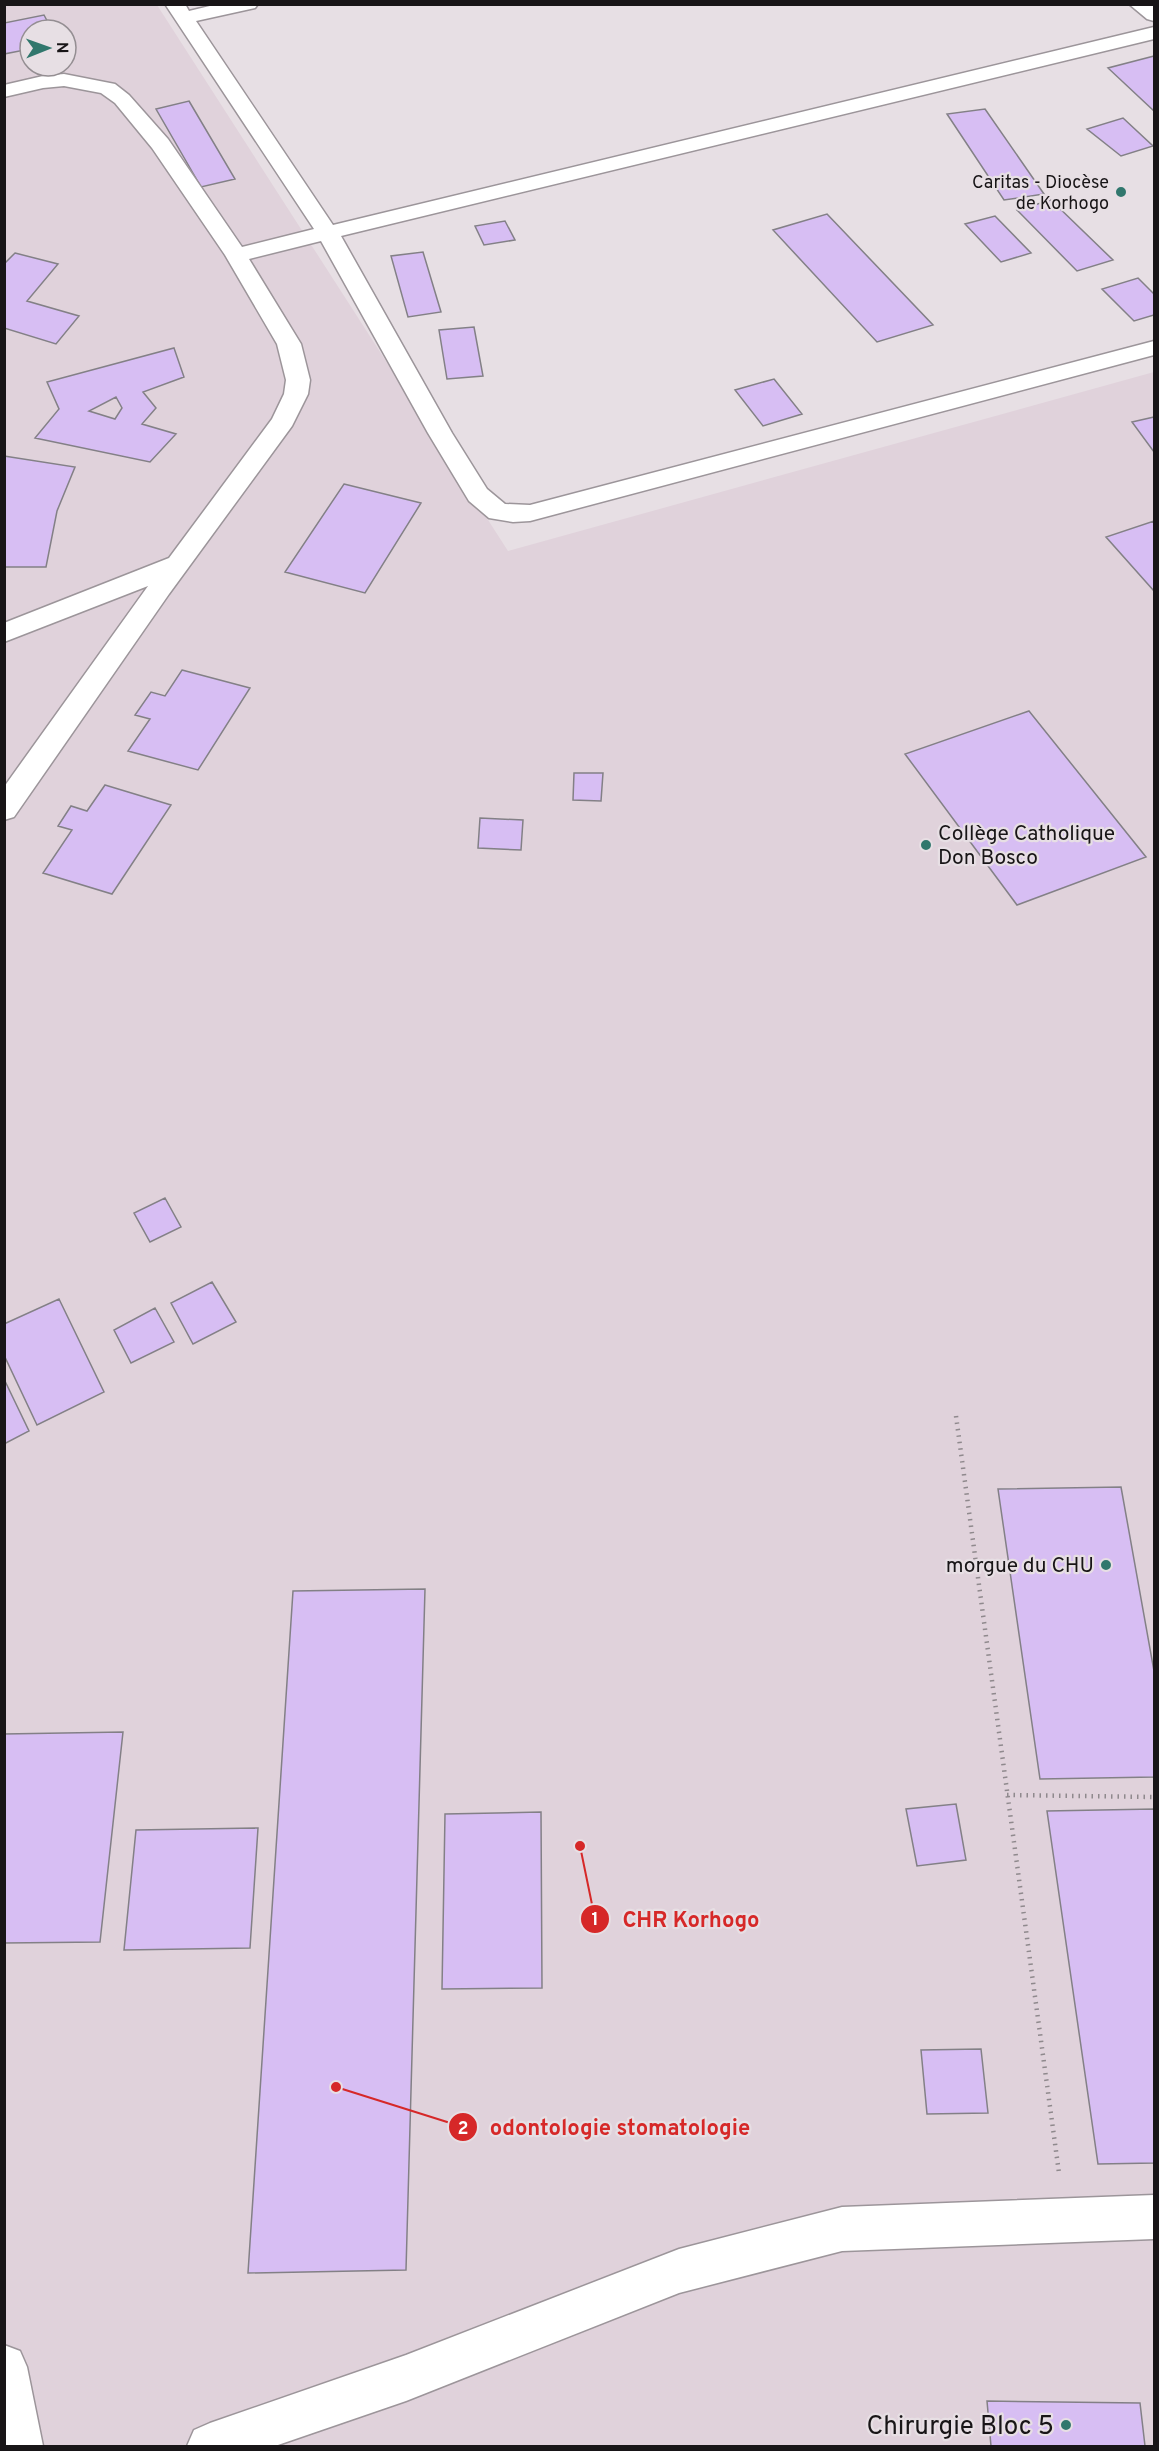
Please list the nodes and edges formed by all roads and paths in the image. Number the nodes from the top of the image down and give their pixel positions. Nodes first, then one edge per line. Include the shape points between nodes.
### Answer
1 (248, 4) edge
2 (1139, 4) edge
3 (179, 11) edge
4 (1155, 15) edge
5 (1155, 33) edge
6 (4, 91) edge
7 (328, 234) junction
8 (236, 255) junction
9 (1155, 348) edge
10 (177, 564) junction
11 (4, 633) edge
12 (4, 809) edge
13 (956, 1416) dead end
14 (1007, 1795) junction
15 (1155, 1797) edge
16 (1155, 2217) edge
17 (1065, 2221) junction
18 (4, 2367) edge
19 (20, 2446) edge
20 (210, 2446) edge

1 - 3 street
2 - 4 street
3 - 7 street
5 - 7 street
6 - 8 street via 64,80 108,87 160,144
7 - 8 street
7 - 9 street via 440,434 478,495 498,512 530,513
8 - 10 street via 289,344 298,381 296,394 283,421
10 - 11 street
10 - 12 street
13 - 14 path
14 - 15 path
14 - 17 path
16 - 17 street
17 - 20 street via 842,2229 679,2271 405,2378
18 - 19 street

